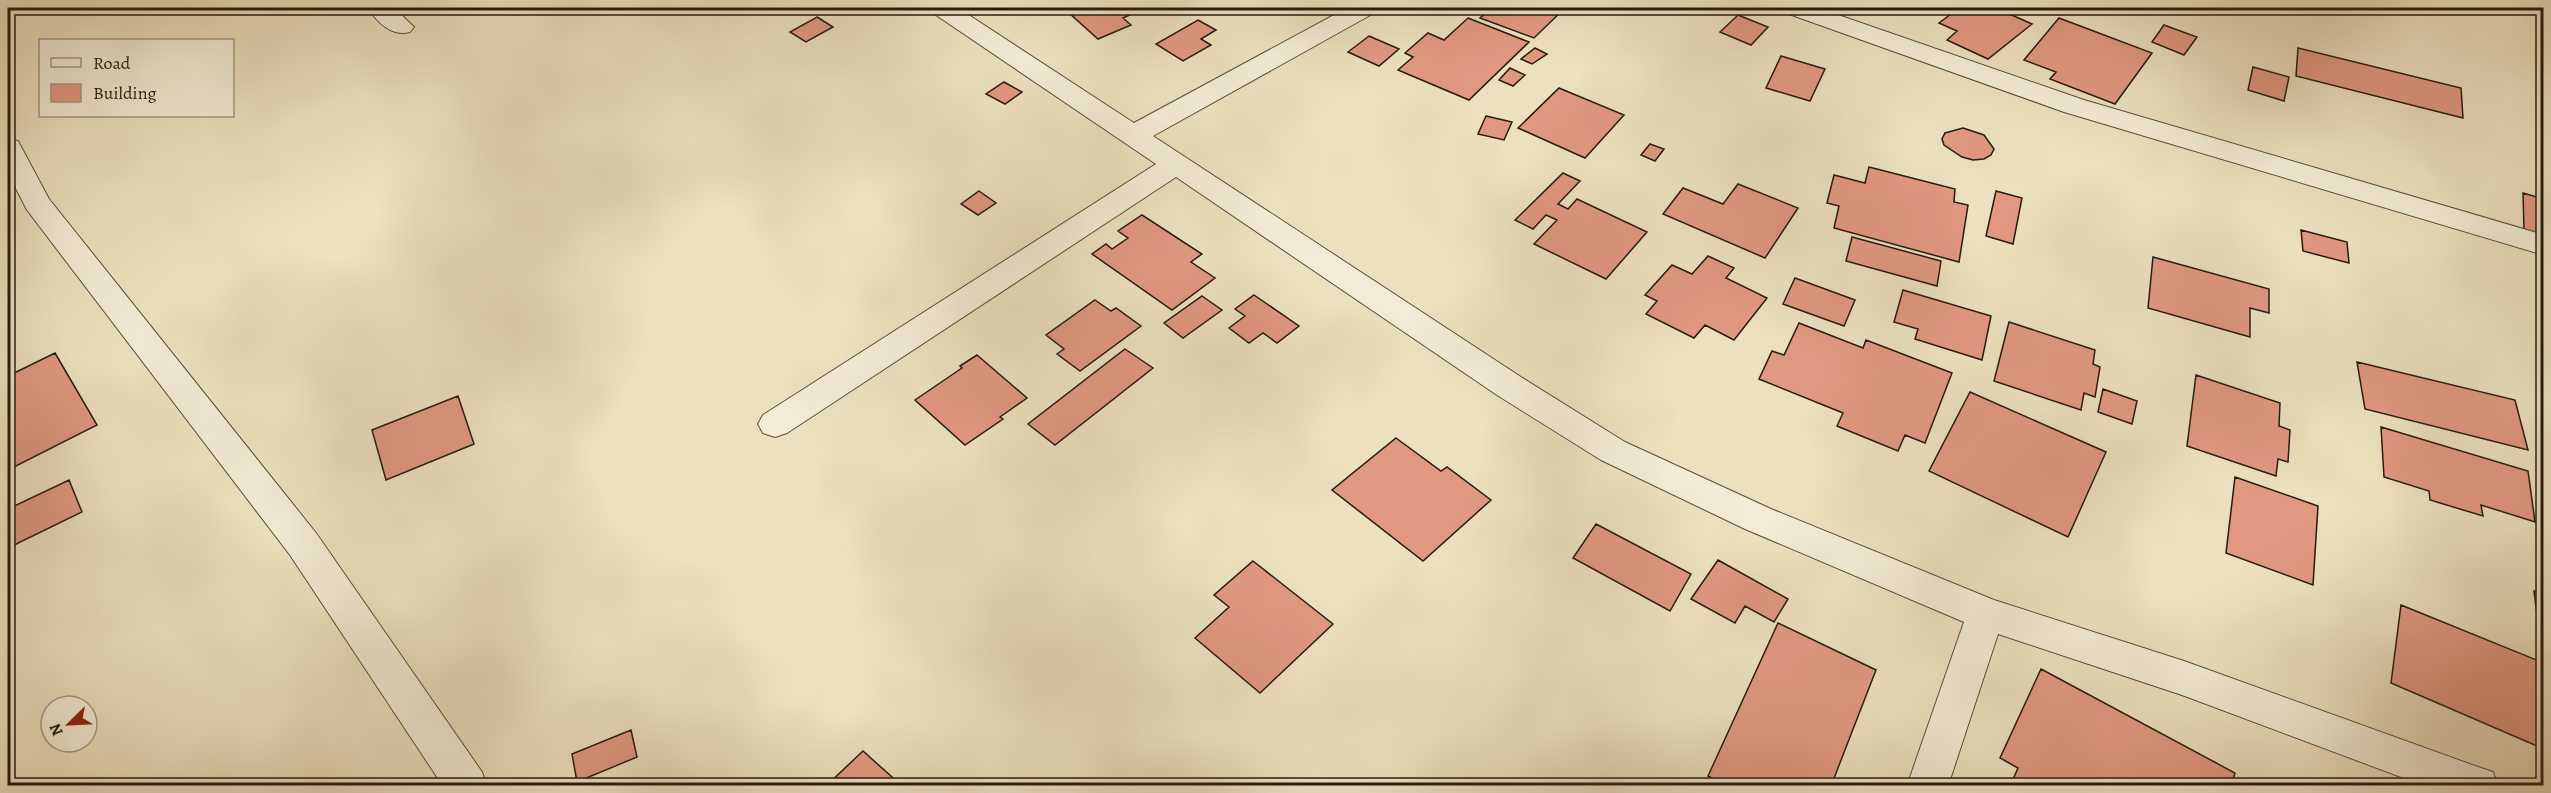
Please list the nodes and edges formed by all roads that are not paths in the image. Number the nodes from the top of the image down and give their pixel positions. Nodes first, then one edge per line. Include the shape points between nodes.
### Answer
1 (380, 8) edge
2 (942, 8) edge
3 (1365, 8) edge
4 (1796, 8) edge
5 (400, 27) dead end
6 (1133, 135) junction
7 (8, 147) edge
8 (1176, 164) junction
9 (2544, 245) edge
10 (775, 424) dead end
11 (1986, 614) junction
12 (467, 786) edge
13 (1927, 786) edge
14 (2478, 786) edge

1 - 5 street
2 - 6 street
3 - 6 street
4 - 9 street via 2073,106
6 - 8 street
7 - 12 street via 37,203 303,544
8 - 10 street
8 - 11 street via 1613,451 1758,519
11 - 13 street
11 - 14 street via 2184,678

